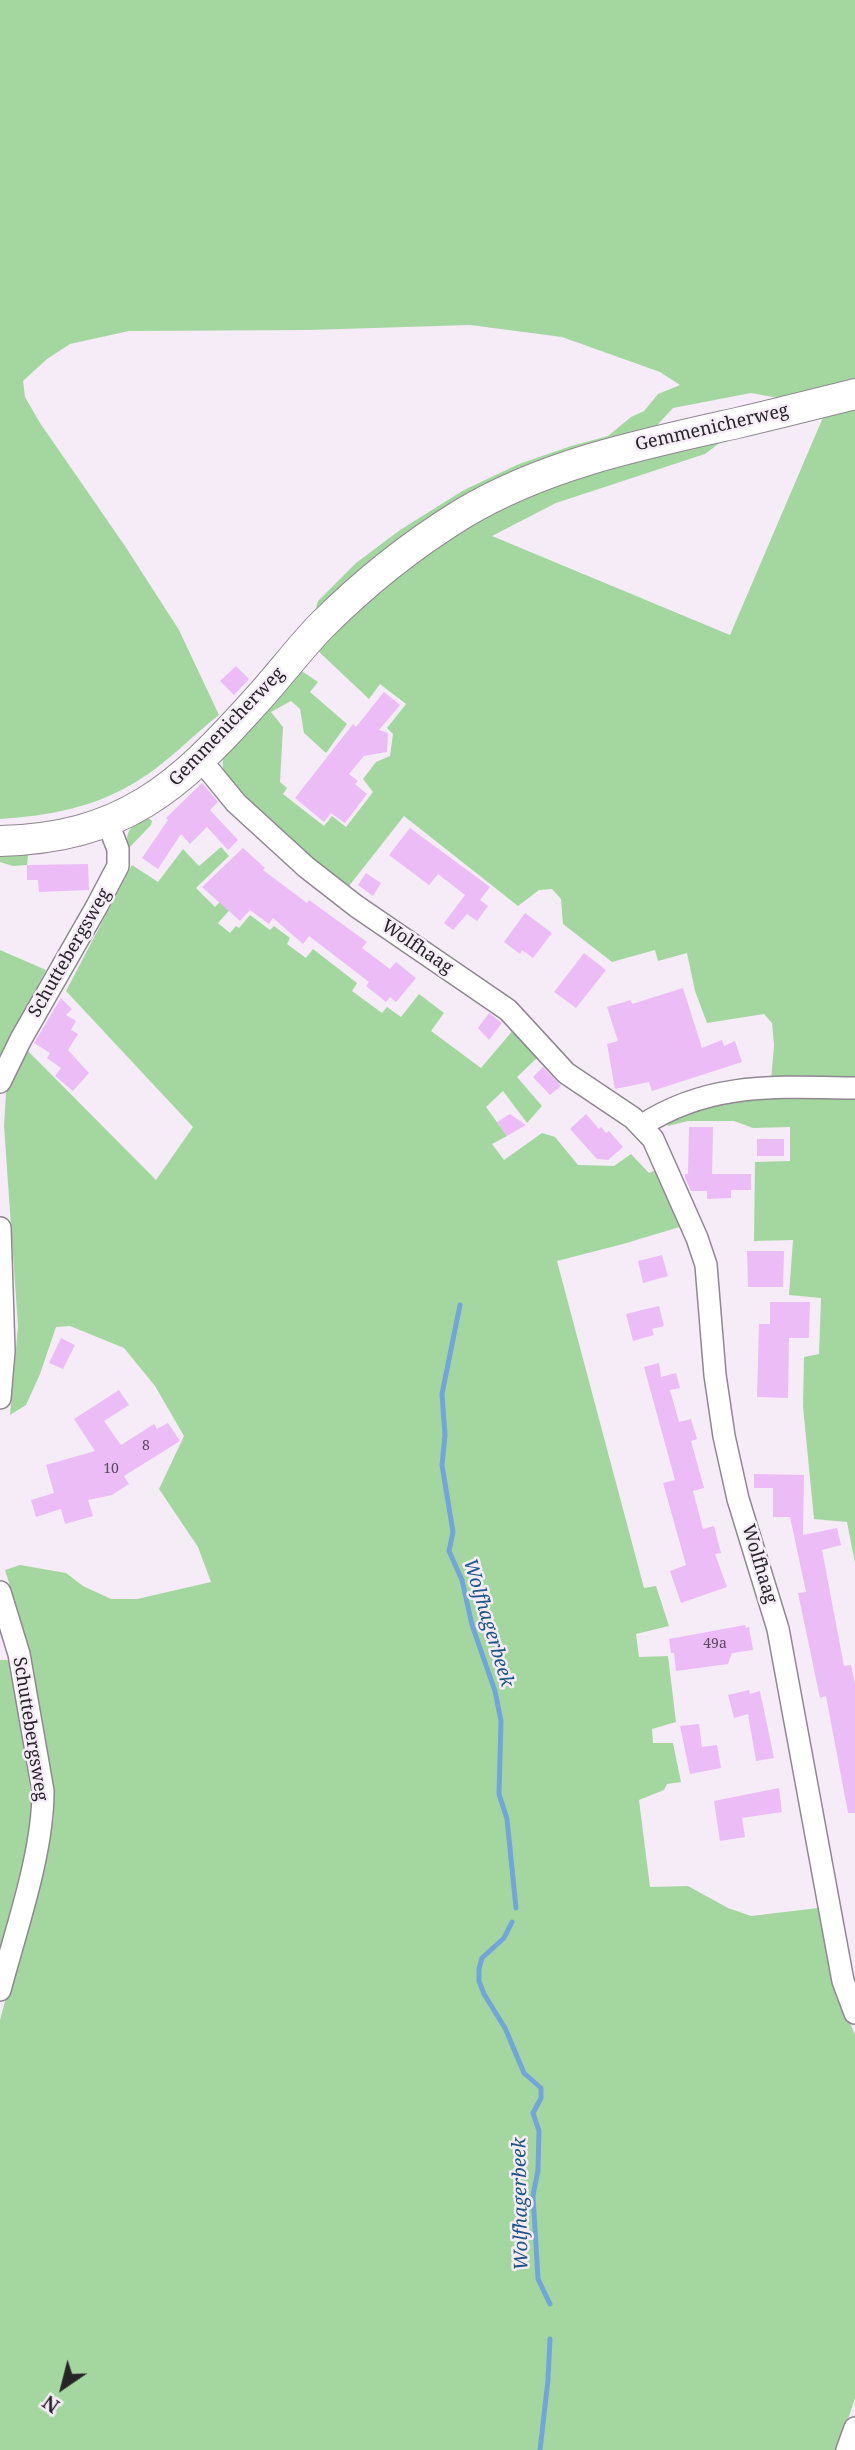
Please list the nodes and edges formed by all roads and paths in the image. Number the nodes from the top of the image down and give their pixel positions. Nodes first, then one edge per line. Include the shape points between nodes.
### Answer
1 (855, 394) edge
2 (200, 759) junction
3 (107, 821) junction
4 (0, 841) edge
5 (0, 1082) edge
6 (855, 1088) edge
7 (641, 1126) junction
8 (0, 1228) edge
9 (0, 1398) edge
10 (0, 1592) edge
11 (0, 1990) edge
12 (855, 2013) edge
13 (855, 2427) edge
14 (847, 2450) edge

1 - 2 main road, Gemmenicherweg via 661,439 563,468 481,503 383,568 320,628
2 - 3 main road, Gemmenicherweg via 150,800
2 - 7 street, Wolfhaag via 236,803 315,874 509,1010 566,1073
3 - 4 main road, Gemmenicherweg via 56,836
3 - 5 street, Schuttebergsweg via 118,849 118,866
6 - 7 street via 724,1092 675,1107
7 - 12 street, Wolfhaag via 669,1172 706,1265 724,1436 778,1629 843,1981
8 - 9 street via 4,1351
10 - 11 street, Schuttebergsweg via 19,1654 43,1791 32,1867
13 - 14 street

